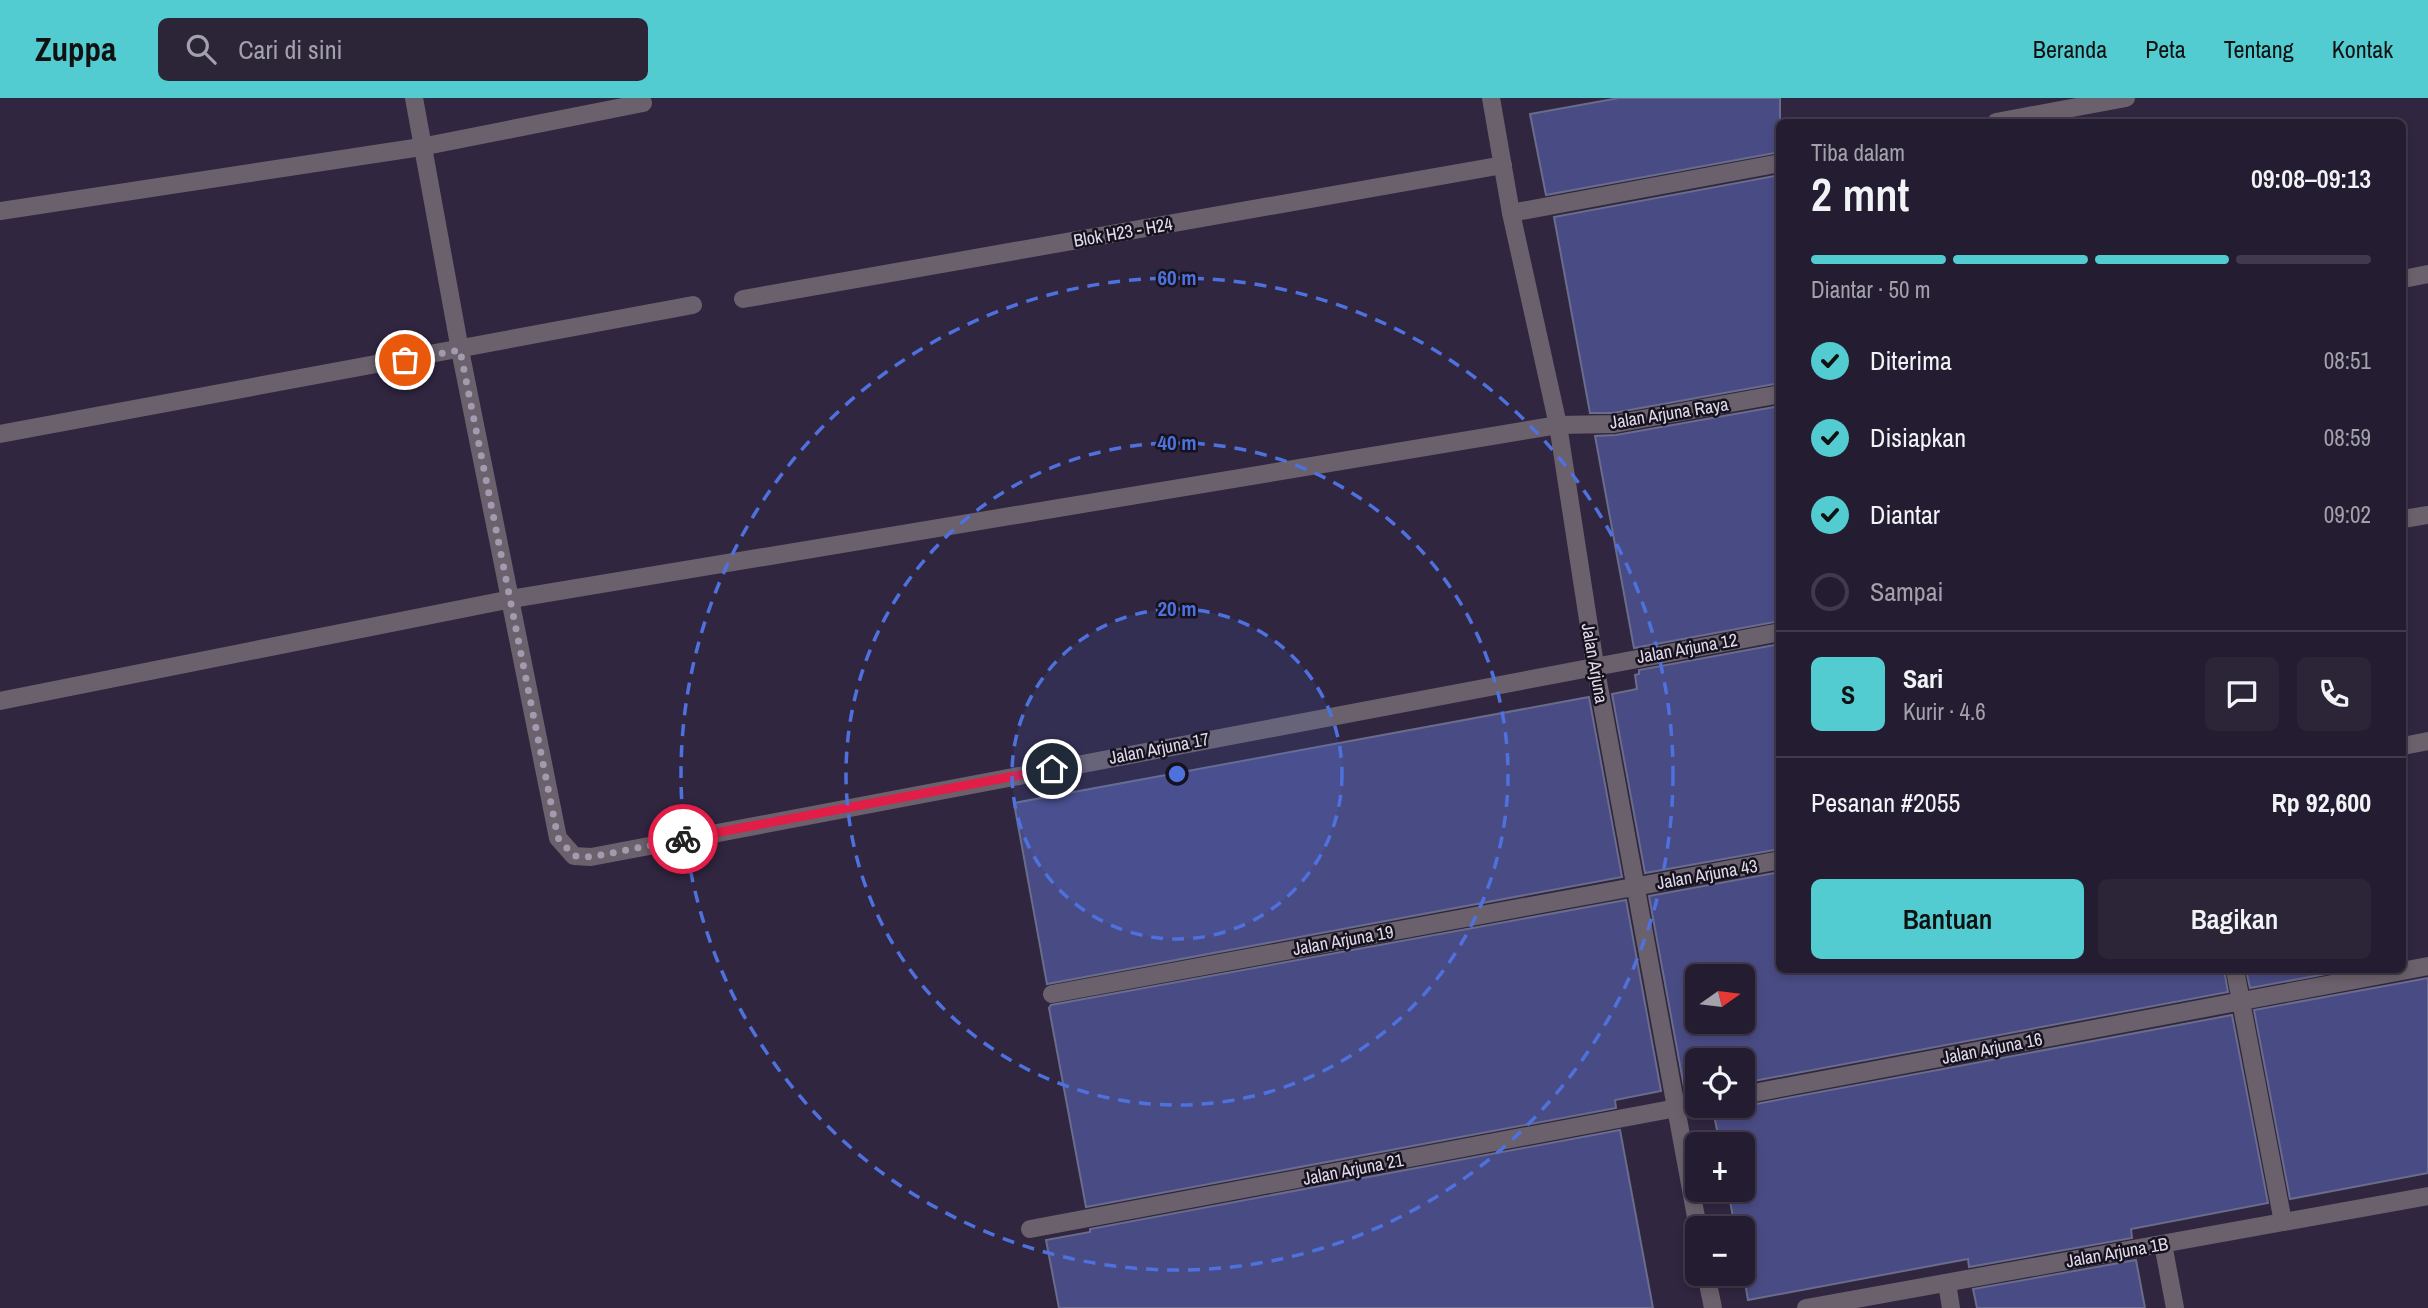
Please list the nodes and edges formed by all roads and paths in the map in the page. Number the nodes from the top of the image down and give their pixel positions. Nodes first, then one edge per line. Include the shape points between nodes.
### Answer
1 (414, 98) edge
2 (1491, 98) edge
3 (2126, 98) edge
4 (643, 103) dead end
5 (2075, 109) edge
6 (2014, 119) edge
7 (421, 146) junction
8 (1776, 164) edge
9 (1503, 165) junction
10 (0, 211) edge
11 (1511, 213) junction
12 (2428, 274) edge
13 (2406, 278) edge
14 (743, 299) dead end
15 (693, 305) dead end
16 (460, 350) junction
17 (1776, 395) edge
18 (1558, 425) junction
19 (0, 434) edge
20 (2428, 515) edge
21 (2406, 519) edge
22 (511, 599) junction
23 (1776, 633) edge
24 (1595, 665) junction
25 (0, 701) edge
26 (2428, 741) edge
27 (2406, 745) edge
28 (1776, 861) edge
29 (1635, 887) junction
30 (2428, 966) edge
31 (2406, 970) edge
32 (2236, 973) edge
33 (2391, 973) edge
34 (1052, 994) dead end
35 (2241, 1001) junction
36 (1755, 1093) edge
37 (1685, 1106) edge
38 (1676, 1108) junction
39 (2428, 1196) edge
40 (1696, 1216) edge
41 (2283, 1222) junction
42 (1030, 1229) dead end
43 (2163, 1244) junction
44 (1947, 1283) junction
45 (1708, 1286) edge
46 (1713, 1308) edge
47 (1807, 1308) edge
48 (1951, 1308) edge
49 (2175, 1308) edge

1 - 7 street
2 - 9 street, Jalan Arjuna
3 - 5 street
4 - 7 street
5 - 6 street
7 - 10 street
7 - 16 street
8 - 11 street
9 - 11 street, Jalan Arjuna
9 - 14 street, Blok H23 - H24
11 - 18 street, Jalan Arjuna
12 - 13 street
15 - 16 street
16 - 19 street
16 - 22 street
17 - 18 street, Jalan Arjuna Raya via 1614,424
18 - 22 street, Jalan Arjuna Raya
18 - 24 street, Jalan Arjuna
20 - 21 street
22 - 24 street, Jalan Arjuna 17 via 558,838 574,856 591,857
22 - 25 street, Jalan Arjuna Raya
23 - 24 street, Jalan Arjuna 12
24 - 29 street, Jalan Arjuna
26 - 27 street
28 - 29 street, Jalan Arjuna 43
29 - 34 street, Jalan Arjuna 19
29 - 38 street, Jalan Arjuna
30 - 31 street, Jalan Arjuna 16
32 - 35 street
33 - 35 street, Jalan Arjuna 16
35 - 36 street, Jalan Arjuna 16
35 - 41 street
37 - 38 street
38 - 40 street, Jalan Arjuna
38 - 42 street, Jalan Arjuna 21
39 - 41 street, Jalan Arjuna 1B
41 - 43 street, Jalan Arjuna 1B
43 - 44 street, Jalan Arjuna 1B
43 - 49 street
44 - 47 street, Jalan Arjuna 1B
44 - 48 street
45 - 46 street

